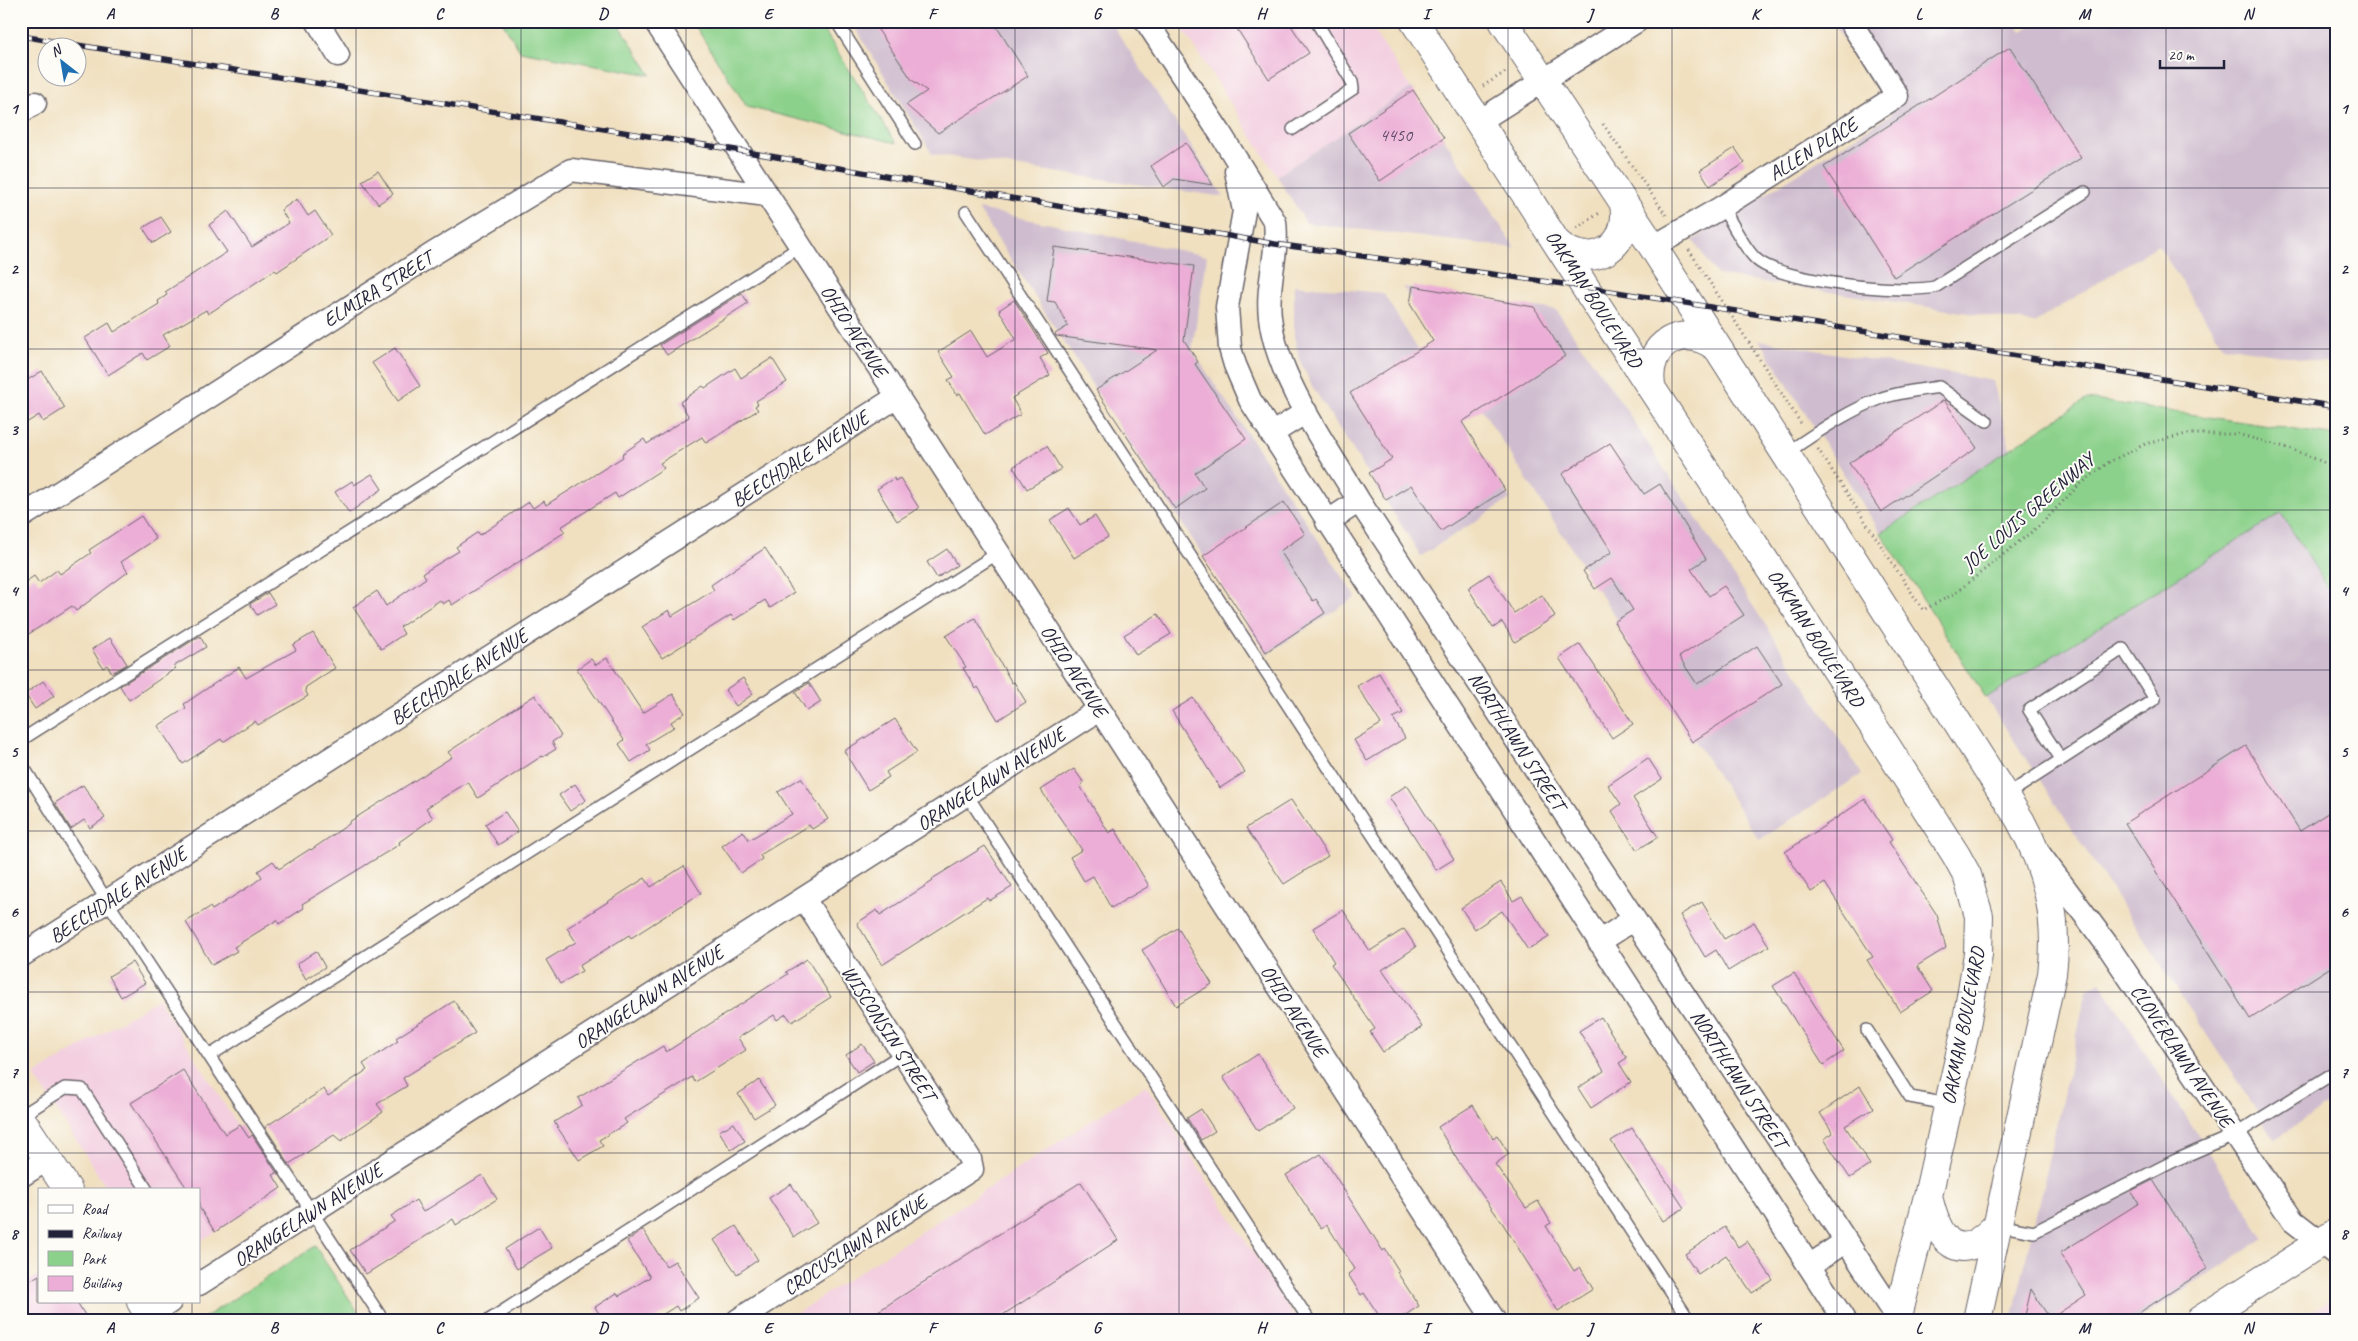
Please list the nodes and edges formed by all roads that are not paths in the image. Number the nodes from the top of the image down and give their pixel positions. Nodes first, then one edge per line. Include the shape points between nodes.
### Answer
1 (317, 21) edge
2 (655, 21) edge
3 (836, 21) edge
4 (1146, 21) edge
5 (1316, 21) edge
6 (1414, 21) edge
7 (1503, 21) edge
8 (1637, 21) edge
9 (1850, 21) edge
10 (338, 54) dead end
11 (1542, 81) junction
12 (1478, 122) junction
13 (1293, 129) dead end
14 (1220, 133) junction
15 (915, 144) dead end
16 (2085, 192) dead end
17 (766, 195) junction
18 (1616, 206) junction
19 (1722, 207) junction
20 (966, 212) dead end
21 (1563, 238) junction
22 (800, 246) junction
23 (1653, 247) junction
24 (1231, 286) junction
25 (1269, 290) junction
26 (1716, 347) junction
27 (1651, 385) junction
28 (897, 397) junction
29 (1306, 412) junction
30 (1987, 421) dead end
31 (1271, 434) junction
32 (1785, 454) junction
33 (1359, 501) junction
34 (21, 517) edge
35 (1326, 522) junction
36 (998, 553) junction
37 (1099, 710) junction
38 (21, 740) edge
39 (2061, 759) junction
40 (21, 764) edge
41 (967, 795) junction
42 (2005, 796) junction
43 (2035, 848) junction
44 (804, 899) junction
45 (107, 901) junction
46 (1634, 918) junction
47 (1599, 942) junction
48 (21, 956) edge
49 (1867, 1030) dead end
50 (902, 1054) junction
51 (210, 1056) junction
52 (2337, 1071) edge
53 (1948, 1104) junction
54 (21, 1117) edge
55 (2236, 1134) junction
56 (48, 1159) junction
57 (972, 1169) joint
58 (21, 1176) edge
59 (67, 1188) edge
60 (146, 1188) edge
61 (1928, 1196) junction
62 (313, 1211) junction
63 (1997, 1225) junction
64 (1846, 1241) junction
65 (2332, 1243) edge
66 (1809, 1266) junction
67 (200, 1283) edge
68 (383, 1320) edge
69 (489, 1320) edge
70 (738, 1320) edge
71 (1309, 1320) edge
72 (1494, 1320) edge
73 (1689, 1320) edge
74 (1844, 1320) edge
75 (1898, 1320) edge
76 (1977, 1320) edge
77 (2200, 1320) edge

1 - 10 street
2 - 17 street, OHIO AVENUE
3 - 15 lane
4 - 14 street, NORTHLAWN STREET
5 - 13 lane via 1353,89
6 - 12 street, OAKMAN BOULEVARD
7 - 11 street
8 - 11 street
9 - 19 street, ALLEN PLACE via 1897,96
11 - 12 street
11 - 18 street
12 - 21 street, OAKMAN BOULEVARD
14 - 24 street, NORTHLAWN STREET via 1240,182 1244,211
14 - 25 street, NORTHLAWN STREET via 1275,222
16 - 19 lane via 1935,287 1920,290 1892,290 1775,271 1755,258
17 - 22 street, OHIO AVENUE
17 - 34 street, ELMIRA STREET via 571,170 431,255
18 - 21 street via 1626,215 1622,235 1608,250 1597,255 1576,255
18 - 23 street
19 - 23 street, ALLEN PLACE
20 - 73 lane
21 - 27 street, OAKMAN BOULEVARD
22 - 28 street, OHIO AVENUE
22 - 38 lane
23 - 26 street
24 - 25 street
24 - 31 street, NORTHLAWN STREET via 1227,307 1234,365
25 - 29 street, NORTHLAWN STREET via 1275,346
26 - 27 street via 1691,336 1664,344 1650,367
26 - 32 street
27 - 53 street, OAKMAN BOULEVARD via 1967,875 1979,916 1978,954 1965,1032
28 - 36 street, OHIO AVENUE
28 - 45 street, BEECHDALE AVENUE
29 - 31 street
29 - 33 street, NORTHLAWN STREET
30 - 32 lane via 1939,387 1911,391 1881,399 1842,418
31 - 35 street, NORTHLAWN STREET
32 - 42 street
33 - 35 street
33 - 46 street, NORTHLAWN STREET
35 - 47 street, NORTHLAWN STREET
36 - 37 street, OHIO AVENUE
36 - 51 lane
37 - 41 street, ORANGELAWN AVENUE
37 - 72 street, OHIO AVENUE
39 - 39 lane via 2155,699 2123,648 2029,710
39 - 42 lane
40 - 45 lane
41 - 44 street, ORANGELAWN AVENUE
41 - 71 lane
42 - 43 street
43 - 55 street, CLOVERLAWN AVENUE via 2108,946
43 - 63 street via 2051,899 2054,959
44 - 50 street, WISCONSIN STREET
44 - 62 street, ORANGELAWN AVENUE
45 - 48 street, BEECHDALE AVENUE
45 - 51 lane
46 - 47 street
46 - 64 street, NORTHLAWN STREET
47 - 66 street, NORTHLAWN STREET
49 - 53 lane via 1910,1097
50 - 57 street, WISCONSIN STREET via 970,1159
50 - 69 lane
51 - 62 lane
52 - 55 lane
53 - 61 street, OAKMAN BOULEVARD
54 - 56 street
54 - 60 lane via 65,1088 82,1089
55 - 63 lane via 2176,1160 2034,1232
55 - 65 street, CLOVERLAWN AVENUE via 2293,1221
56 - 58 street
56 - 59 street
57 - 70 street, CROCUSLAWN AVENUE
61 - 63 street via 1940,1232 1957,1245 1980,1242
61 - 75 street, OAKMAN BOULEVARD
62 - 67 street, ORANGELAWN AVENUE
62 - 68 lane
63 - 76 street
64 - 66 street
64 - 75 street, NORTHLAWN STREET
65 - 77 street
66 - 74 street, NORTHLAWN STREET

